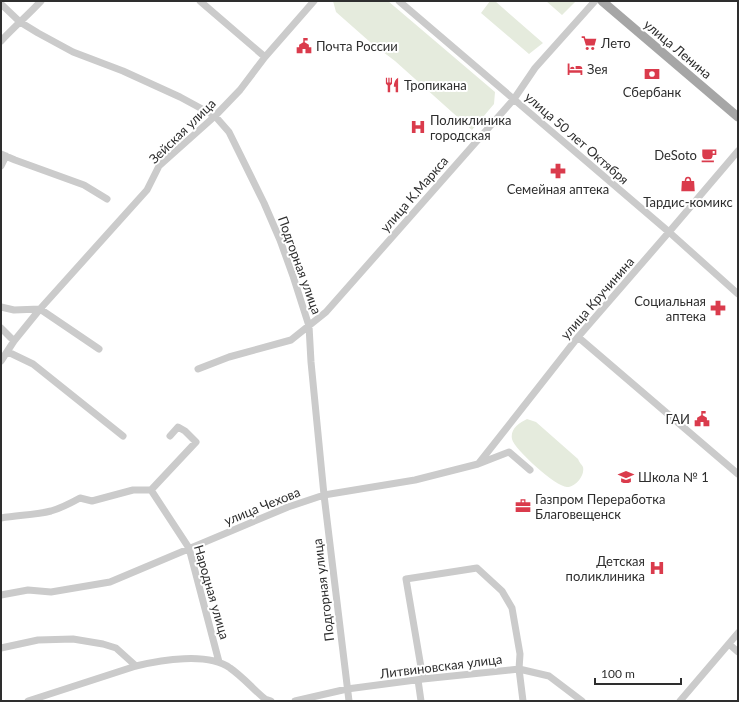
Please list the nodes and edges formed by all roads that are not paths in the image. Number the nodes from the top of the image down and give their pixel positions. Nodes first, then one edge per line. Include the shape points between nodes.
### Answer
1 (41, 1) edge
2 (200, 1) edge
3 (314, 1) edge
4 (399, 1) edge
5 (595, 1) edge
6 (602, 1) edge
7 (1, 4) edge
8 (20, 22) junction
9 (1, 41) edge
10 (265, 57) junction
11 (514, 99) junction
12 (215, 116) junction
13 (738, 117) edge
14 (738, 151) edge
15 (3, 155) edge
16 (1, 166) edge
17 (106, 199) dead end
18 (669, 232) junction
19 (738, 294) edge
20 (1, 307) edge
21 (40, 309) junction
22 (309, 326) junction
23 (1, 328) edge
24 (578, 337) junction
25 (14, 341) junction
26 (98, 349) dead end
27 (8, 352) junction
28 (1, 361) edge
29 (198, 369) dead end
30 (123, 436) dead end
31 (170, 436) dead end
32 (478, 464) junction
33 (530, 470) dead end
34 (738, 474) edge
35 (151, 490) junction
36 (324, 496) junction
37 (1, 518) edge
38 (190, 548) junction
39 (1, 596) edge
40 (738, 633) edge
41 (728, 644) junction
42 (1, 648) edge
43 (738, 652) edge
44 (219, 662) junction
45 (136, 666) junction
46 (518, 669) junction
47 (420, 680) junction
48 (347, 689) junction
49 (266, 700) edge
50 (28, 701) edge
51 (295, 701) edge
52 (349, 701) edge
53 (421, 701) edge
54 (523, 701) edge
55 (582, 701) edge
56 (680, 701) edge

1 - 8 street
2 - 10 street
3 - 10 street, Зейская улица
4 - 11 street, улица 50 лет Октября
5 - 11 street, улица К.Маркса via 535,68
6 - 13 main road, улица Ленина
7 - 8 street, Подгорная улица
8 - 9 street
8 - 12 street, Подгорная улица via 73,52 123,71
10 - 12 street, Зейская улица via 240,90
11 - 18 street, улица 50 лет Октября
11 - 22 street, улица К.Маркса via 326,312
12 - 21 street, Зейская улица via 159,166 147,190
12 - 22 street, Подгорная улица via 229,132 264,203 291,269
14 - 18 street, улица Кручинина
15 - 16 street
15 - 17 street via 84,185
18 - 19 street, улица 50 лет Октября
18 - 24 street, улица Кручинина
20 - 21 street via 14,310
21 - 25 street, Зейская улица
21 - 26 street
22 - 29 street, улица К.Маркса via 291,340 229,357
22 - 36 street, Подгорная улица
23 - 25 street
24 - 32 street, улица Кручинина
24 - 34 street
25 - 27 street, Зейская улица
27 - 28 street, Зейская улица
27 - 30 street via 33,364
31 - 35 street via 178,427 196,442
32 - 33 street, улица Чехова via 509,452
32 - 36 street, улица Чехова via 415,480
35 - 37 street via 134,490 92,501 80,498 53,510
35 - 38 street, Народная улица
36 - 38 street, улица Чехова via 288,507
36 - 48 street, Подгорная улица
38 - 39 street, улица Чехова via 110,582 51,592 28,590
38 - 44 street, Народная улица
40 - 41 street
41 - 43 street
41 - 56 street
42 - 45 street via 38,640 73,639 116,648
44 - 45 street via 197,659 150,662
44 - 49 street via 239,675
45 - 50 street
46 - 47 street, Литвиновская улица
46 - 47 street via 520,654 512,608 502,591 477,568 406,579
46 - 54 street
46 - 55 street, Литвиновская улица via 549,676
47 - 48 street, Литвиновская улица
47 - 53 street
48 - 51 street, Литвиновская улица
48 - 52 street, Подгорная улица

